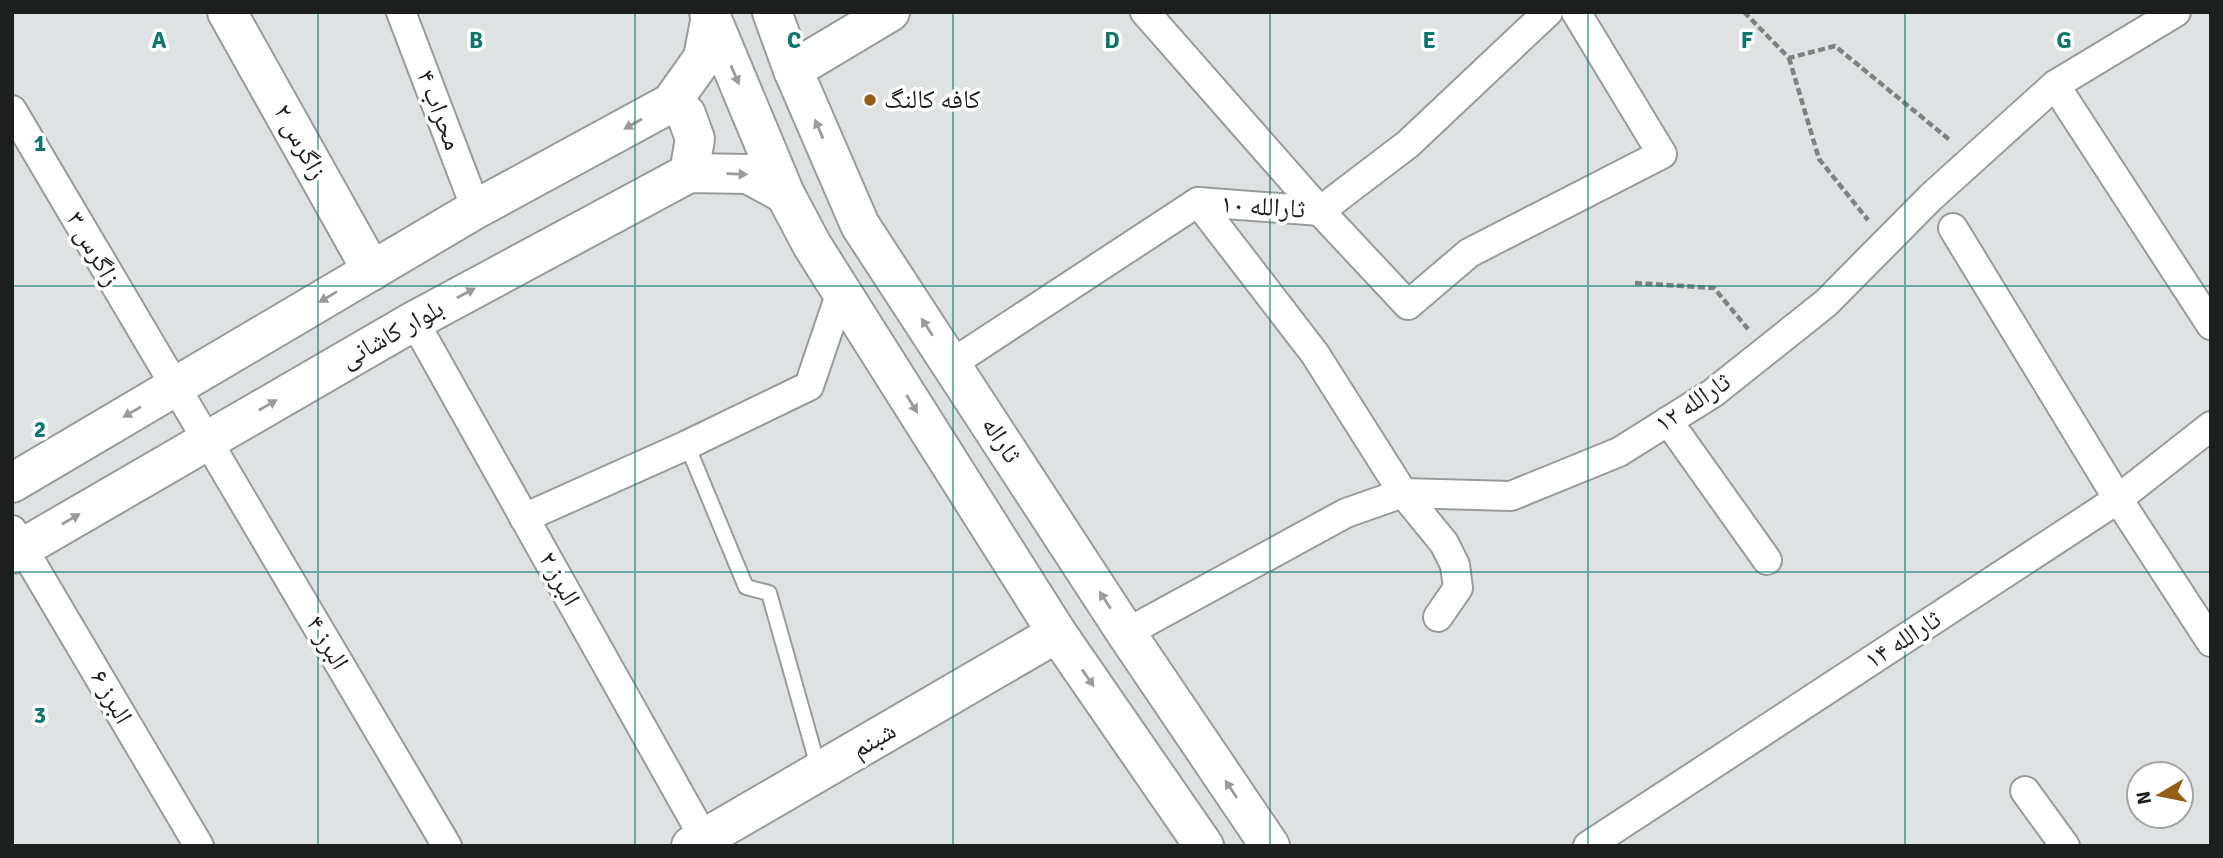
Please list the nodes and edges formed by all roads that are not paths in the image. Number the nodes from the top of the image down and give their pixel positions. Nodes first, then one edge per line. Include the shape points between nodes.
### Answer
1 (227, 12) edge
2 (401, 12) edge
3 (772, 12) edge
4 (890, 12) edge
5 (1145, 12) edge
6 (1548, 12) edge
7 (1576, 12) edge
8 (2176, 12) edge
9 (710, 14) edge
10 (793, 70) junction
11 (2055, 85) junction
12 (671, 103) junction
13 (12, 110) edge
14 (689, 173) junction
15 (785, 194) junction
16 (1198, 202) junction
17 (477, 209) junction
18 (1320, 211) junction
19 (1953, 228) dead end
20 (372, 271) junction
21 (841, 292) junction
22 (414, 321) junction
23 (2211, 325) edge
24 (951, 364) junction
25 (175, 387) junction
26 (1668, 421) junction
27 (2211, 426) edge
28 (207, 440) junction
29 (687, 445) junction
30 (12, 483) edge
31 (1403, 493) junction
32 (2118, 499) junction
33 (524, 518) junction
34 (16, 544) edge
35 (1767, 559) dead end
36 (1438, 617) dead end
37 (1126, 633) junction
38 (1057, 634) junction
39 (2211, 642) edge
40 (819, 771) junction
41 (2025, 792) dead end
42 (697, 842) edge
43 (199, 846) edge
44 (447, 846) edge
45 (1204, 846) edge
46 (1270, 846) edge
47 (1588, 846) edge
48 (2065, 846) edge

1 - 20 main road, زاگرس ۲
2 - 17 street, محراب ۴
3 - 10 main road, ثاراله
4 - 10 main road
5 - 18 street
6 - 18 street, ثارالله ۱۰ via 1408,144
7 - 18 street via 1662,154 1469,253 1408,305
8 - 11 street, ثارالله ۱۲
9 - 12 main road via 703,58
9 -> 15 main road
24 -> 10 main road, ثاراله via 860,225
11 - 23 street
11 - 26 street, ثارالله ۱۲ via 1931,197 1826,303 1713,394
12 - 14 main road via 686,114 695,139
12 -> 17 main road
13 - 25 street, زاگرس ۳
14 -> 15 main road, بلوار کاشانی via 748,174
22 -> 14 main road, بلوار کاشانی
15 - 21 main road
16 - 18 street, ثارالله ۱۰
16 - 24 street, ثارالله ۱۰
16 - 31 street via 1315,354
17 - 20 main road
19 - 32 street
20 -> 25 main road
21 - 29 street via 808,386
21 -> 38 main road
28 -> 22 main road, بلوار کاشانی
22 - 33 street, البرز ۲
37 -> 24 main road, ثاراله
25 - 28 street, زاگرس ۳
25 -> 30 main road
26 - 31 street, ثارالله ۱۲ via 1619,452 1511,496
26 - 35 street
27 - 32 street, ثارالله ۱۴
34 -> 28 main road, بلوار کاشانی
28 - 44 street, البرز ۴
29 - 33 street
29 - 40 lane via 746,587 769,593
31 - 36 street via 1444,543 1455,565 1458,588
31 - 37 street, ثارالله ۱۲ via 1346,513
32 - 39 street
32 - 47 street, ثارالله ۱۴
33 - 42 street, البرز ۲
34 - 43 street, البرز ۶
46 -> 37 main road, ثاراله
38 - 40 main road, شبنم
38 -> 45 main road
40 - 42 main road, شبنم
41 - 48 street

